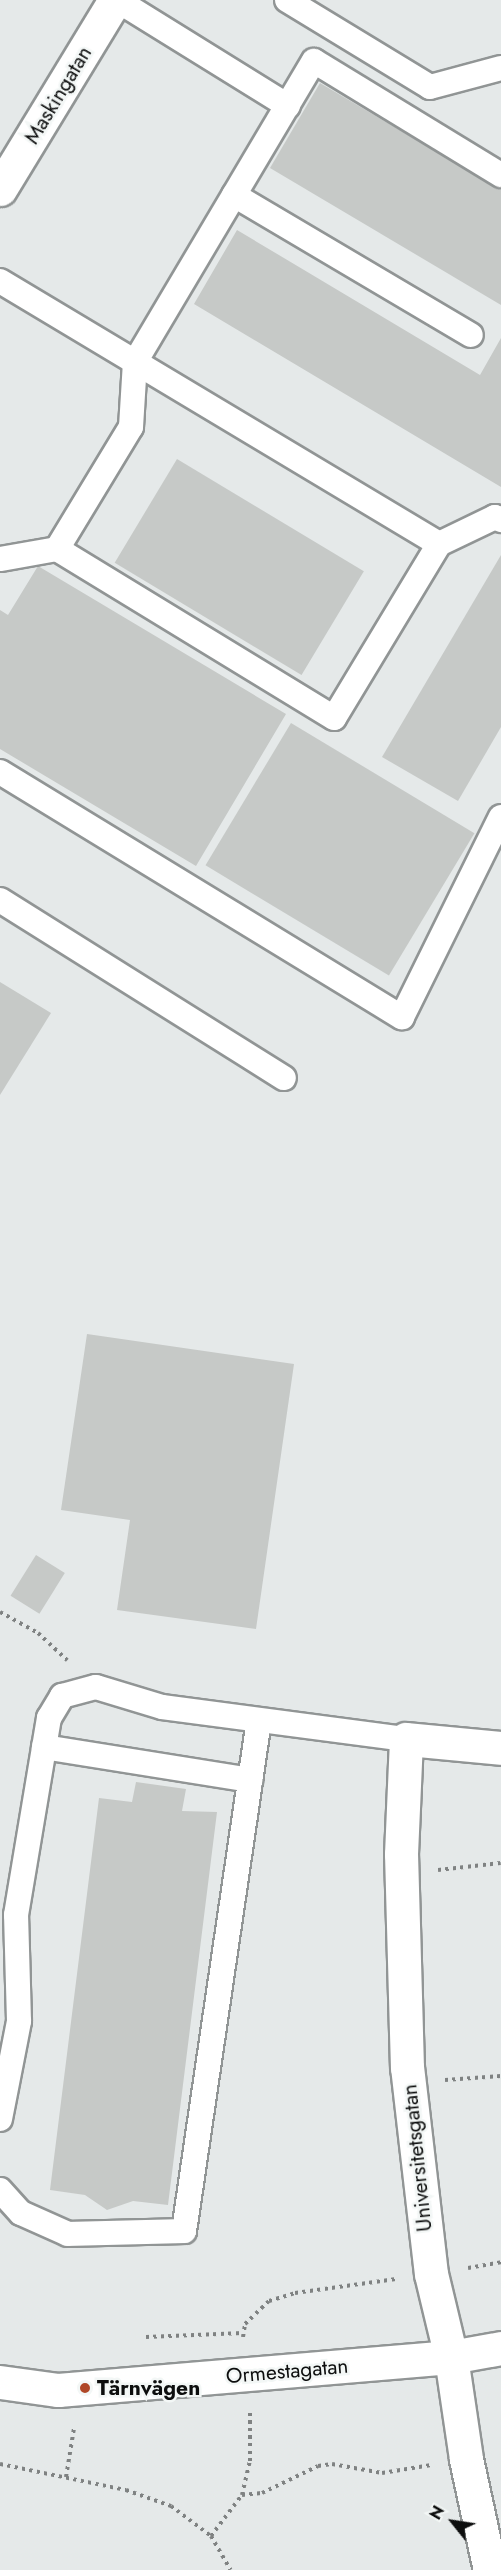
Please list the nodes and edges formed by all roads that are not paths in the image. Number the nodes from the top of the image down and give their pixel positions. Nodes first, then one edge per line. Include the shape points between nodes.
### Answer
1 (116, 0) edge
2 (287, 0) edge
3 (501, 69) edge
4 (288, 106) junction
5 (501, 175) edge
6 (0, 189) edge
7 (234, 195) junction
8 (0, 281) edge
9 (471, 335) dead end
10 (135, 362) junction
11 (501, 520) edge
12 (439, 544) junction
13 (57, 549) junction
14 (0, 560) edge
15 (0, 772) edge
16 (501, 817) edge
17 (0, 900) edge
18 (284, 1078) dead end
19 (259, 1720) junction
20 (406, 1739) junction
21 (44, 1748) junction
22 (501, 1748) edge
23 (250, 1780) junction
24 (16, 1915) junction
25 (0, 1951) edge
26 (0, 2119) edge
27 (0, 2190) edge
28 (501, 2348) edge
29 (451, 2357) junction
30 (0, 2382) edge
31 (490, 2570) edge

1 - 4 lane
1 - 6 street, Maskingatan
2 - 3 lane via 430,87
4 - 5 lane via 314,61
4 - 7 lane
7 - 9 lane
7 - 10 lane
8 - 10 lane
10 - 12 lane
10 - 13 lane via 130,427
11 - 12 lane via 495,517
12 - 13 lane via 334,718
13 - 14 lane
15 - 16 lane via 402,1017
17 - 18 lane
19 - 20 lane
19 - 21 lane via 162,1707 96,1687 62,1696 49,1718
19 - 23 lane
20 - 22 street
20 - 29 street, Universitetsgatan via 401,1873 408,2082 431,2274
21 - 23 lane
21 - 24 lane
23 - 27 lane via 184,2231 68,2234 21,2213
24 - 25 lane
24 - 26 lane via 19,2021
28 - 29 street, Ormestagatan
29 - 30 street, Ormestagatan via 58,2390
29 - 31 street, Universitetsgatan via 466,2459

